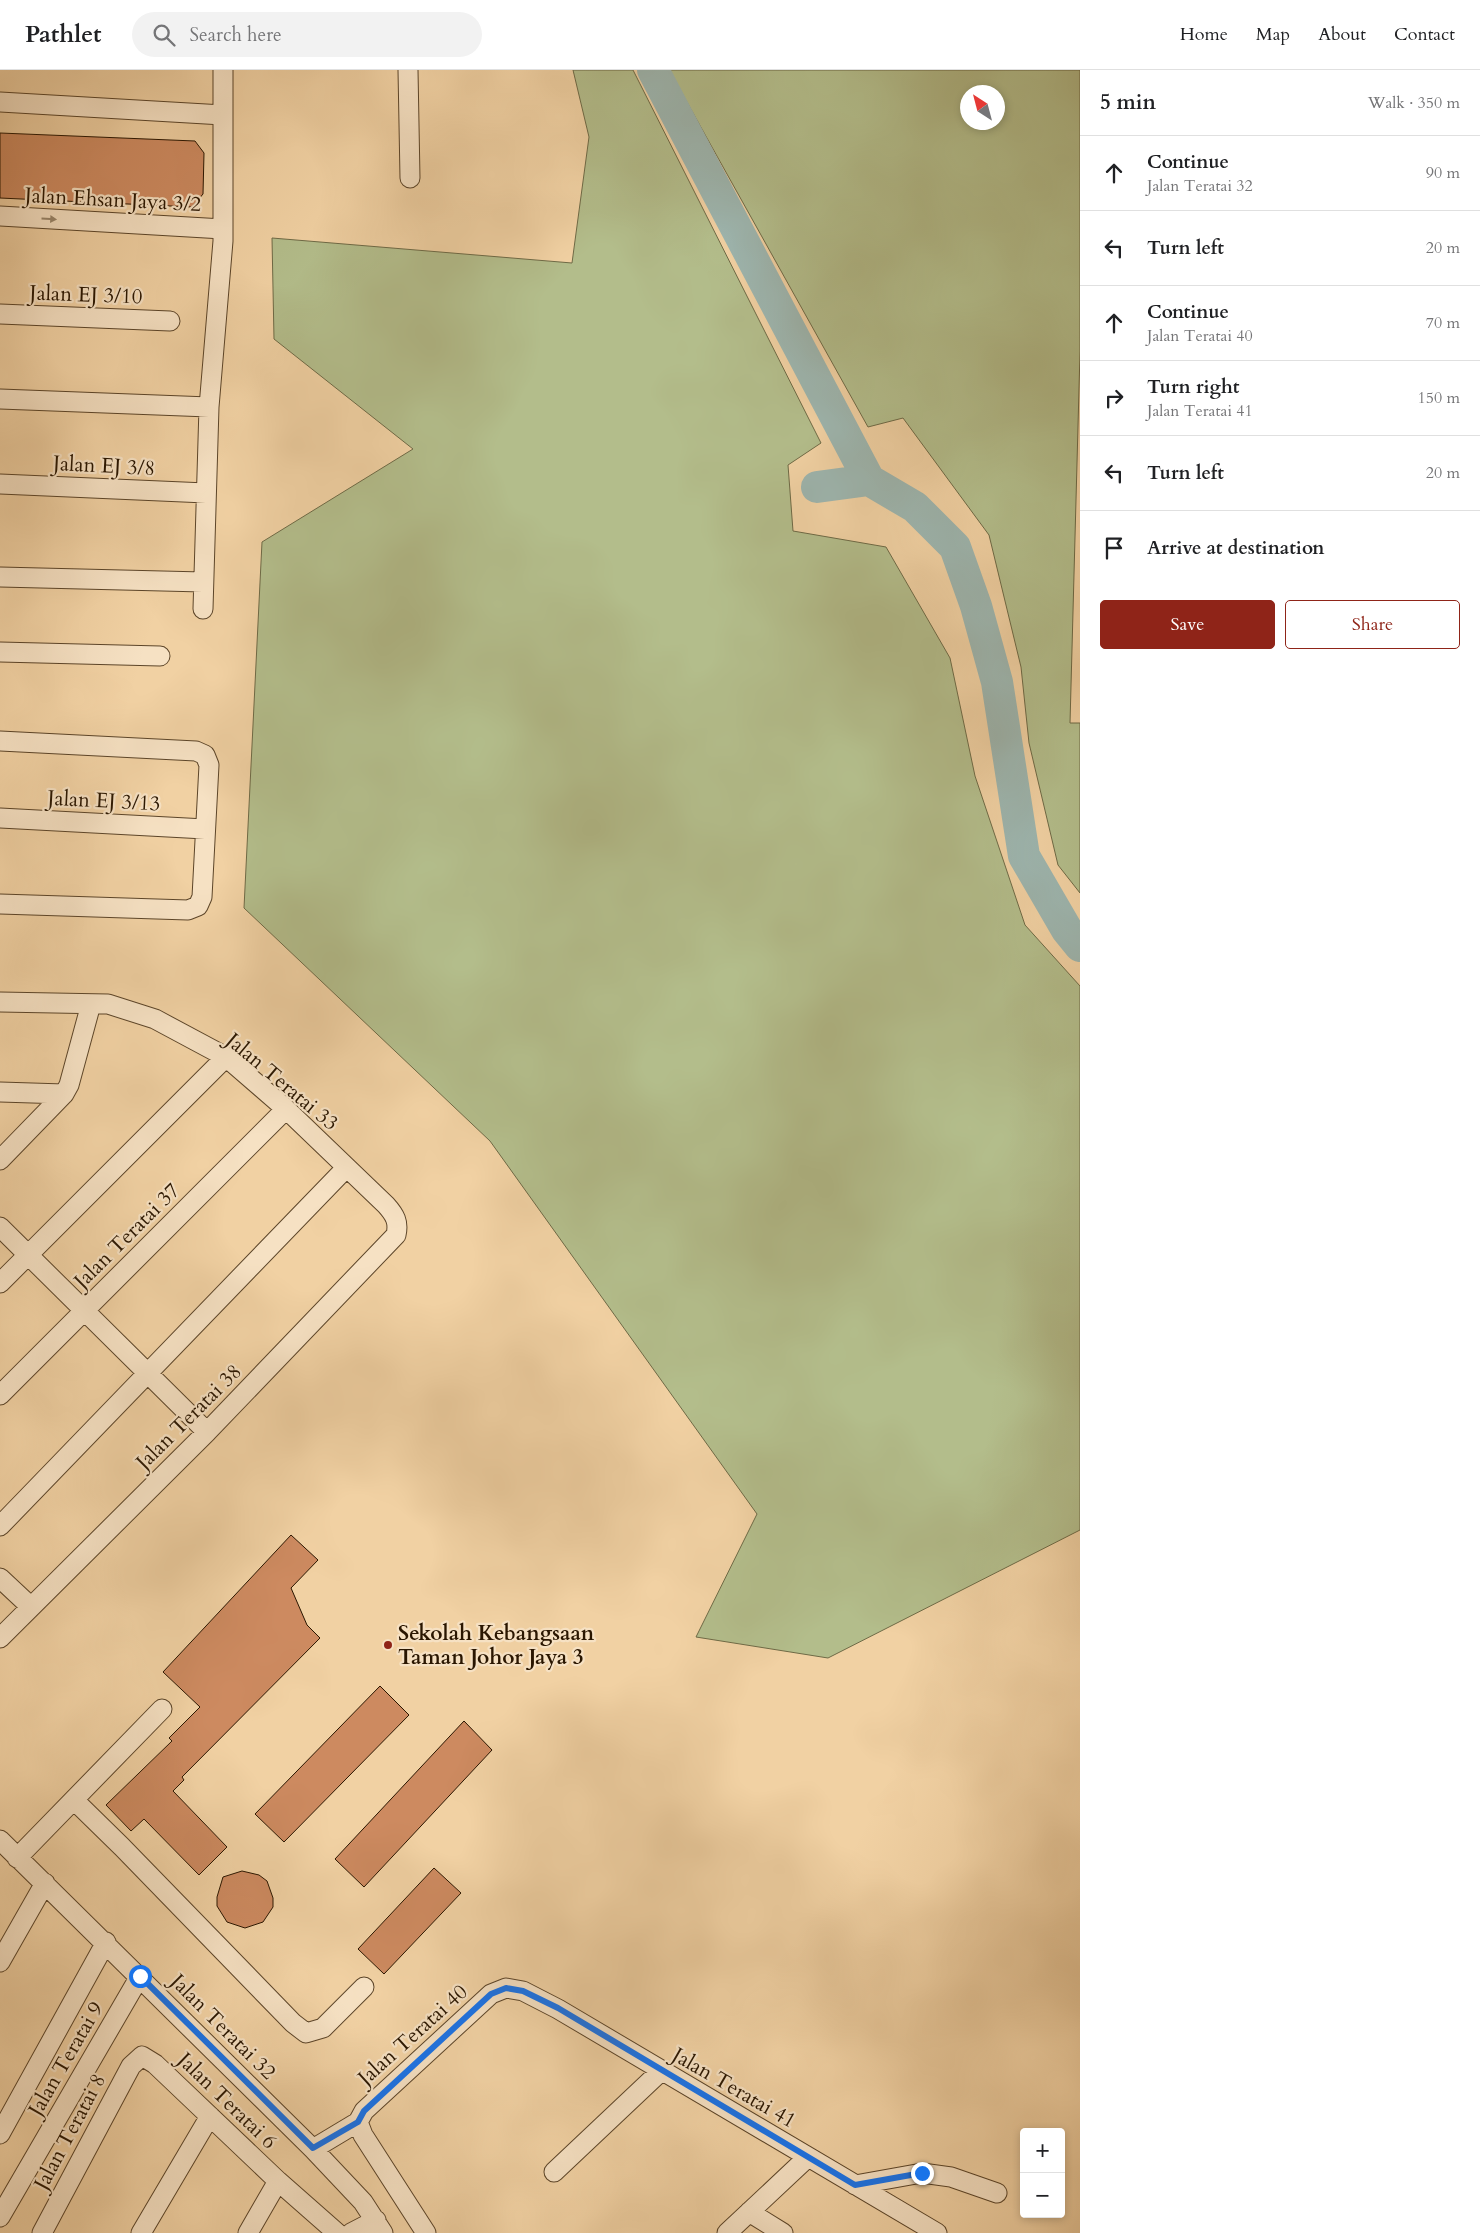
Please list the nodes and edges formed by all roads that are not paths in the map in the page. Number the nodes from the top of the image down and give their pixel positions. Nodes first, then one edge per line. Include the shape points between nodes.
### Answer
1 (223, 70) edge
2 (408, 70) edge
3 (0, 102) edge
4 (223, 116) junction
5 (410, 178) dead end
6 (0, 216) edge
7 (223, 229) junction
8 (0, 314) edge
9 (170, 321) dead end
10 (0, 399) edge
11 (209, 407) junction
12 (0, 484) edge
13 (206, 493) junction
14 (0, 577) edge
15 (203, 582) junction
16 (203, 609) dead end
17 (0, 652) edge
18 (160, 656) dead end
19 (0, 741) edge
20 (0, 818) edge
21 (205, 829) junction
22 (0, 904) edge
23 (0, 1002) edge
24 (91, 1004) junction
25 (226, 1057) junction
26 (0, 1092) edge
27 (64, 1094) junction
28 (286, 1109) junction
29 (0, 1160) edge
30 (346, 1168) junction
31 (397, 1219) joint
32 (0, 1227) edge
33 (28, 1254) junction
34 (0, 1283) edge
35 (85, 1311) junction
36 (148, 1373) junction
37 (0, 1395) edge
38 (207, 1432) junction
39 (0, 1526) edge
40 (0, 1578) edge
41 (31, 1607) junction
42 (0, 1638) edge
43 (162, 1709) dead end
44 (74, 1800) junction
45 (0, 1840) edge
46 (17, 1858) junction
47 (45, 1883) junction
48 (106, 1942) junction
49 (0, 1962) edge
50 (140, 1976) junction
51 (364, 1987) dead end
52 (506, 1988) joint
53 (142, 2056) joint
54 (661, 2072) junction
55 (210, 2116) junction
56 (358, 2122) junction
57 (0, 2134) edge
58 (313, 2148) junction
59 (808, 2157) junction
60 (554, 2172) dead end
61 (278, 2181) junction
62 (855, 2185) junction
63 (997, 2193) dead end
64 (749, 2212) junction
65 (0, 2217) edge
66 (380, 2226) edge
67 (42, 2233) edge
68 (141, 2233) edge
69 (248, 2233) edge
70 (337, 2233) edge
71 (351, 2233) edge
72 (426, 2233) edge
73 (727, 2233) edge
74 (783, 2233) edge
75 (937, 2233) edge

1 - 4 street
2 - 5 street
3 - 4 street
4 - 7 street
6 -> 7 street, Jalan Ehsan Jaya 3/2
7 - 11 street
8 - 9 street, Jalan EJ 3/10
10 - 11 street
11 - 13 street
12 - 13 street, Jalan EJ 3/8
13 - 15 street
14 - 15 street
15 - 16 street
17 - 18 street
19 - 21 street via 201,752 208,760
20 - 21 street, Jalan EJ 3/13
21 - 22 street via 201,902 188,910
23 - 24 street, Jalan Teratai 33
24 - 25 street, Jalan Teratai 33 via 123,1007 155,1019
24 - 27 street
25 - 28 street, Jalan Teratai 33
25 - 33 street
26 - 27 street
27 - 29 street
28 - 30 street, Jalan Teratai 33
28 - 35 street, Jalan Teratai 37
30 - 31 street, Jalan Teratai 33
30 - 36 street
31 - 38 street, Jalan Teratai 38 via 396,1236
32 - 33 street
33 - 34 street
33 - 35 street
35 - 36 street
35 - 37 street, Jalan Teratai 37
36 - 38 street
36 - 39 street
38 - 41 street, Jalan Teratai 38
40 - 41 street
41 - 42 street, Jalan Teratai 38
43 - 44 street
44 - 46 street
44 - 51 street via 306,2033 324,2028
45 - 46 street, Jalan Teratai 32
46 - 47 street, Jalan Teratai 32
47 - 48 street, Jalan Teratai 32
47 - 49 street
48 - 50 street, Jalan Teratai 32
48 - 57 street
50 - 58 street, Jalan Teratai 32
50 - 65 street, Jalan Teratai 9
52 - 54 street, Jalan Teratai 41 via 523,1991 558,2008
52 - 56 street, Jalan Teratai 40 via 491,1994 364,2111
53 - 55 street, Jalan Teratai 6 via 155,2064
53 - 67 street, Jalan Teratai 8 via 132,2066
54 - 59 street, Jalan Teratai 41
54 - 60 street
55 - 61 street, Jalan Teratai 6
55 - 68 street
56 - 58 street
56 - 72 street via 363,2135
58 - 66 street, Jalan Teratai 32 via 363,2202
59 - 62 street, Jalan Teratai 41
59 - 64 street
61 - 69 street
61 - 70 street, Jalan Teratai 6
62 - 63 street via 922,2173 951,2177
62 - 75 street, Jalan Teratai 41
64 - 73 street
64 - 74 street
66 - 71 street

